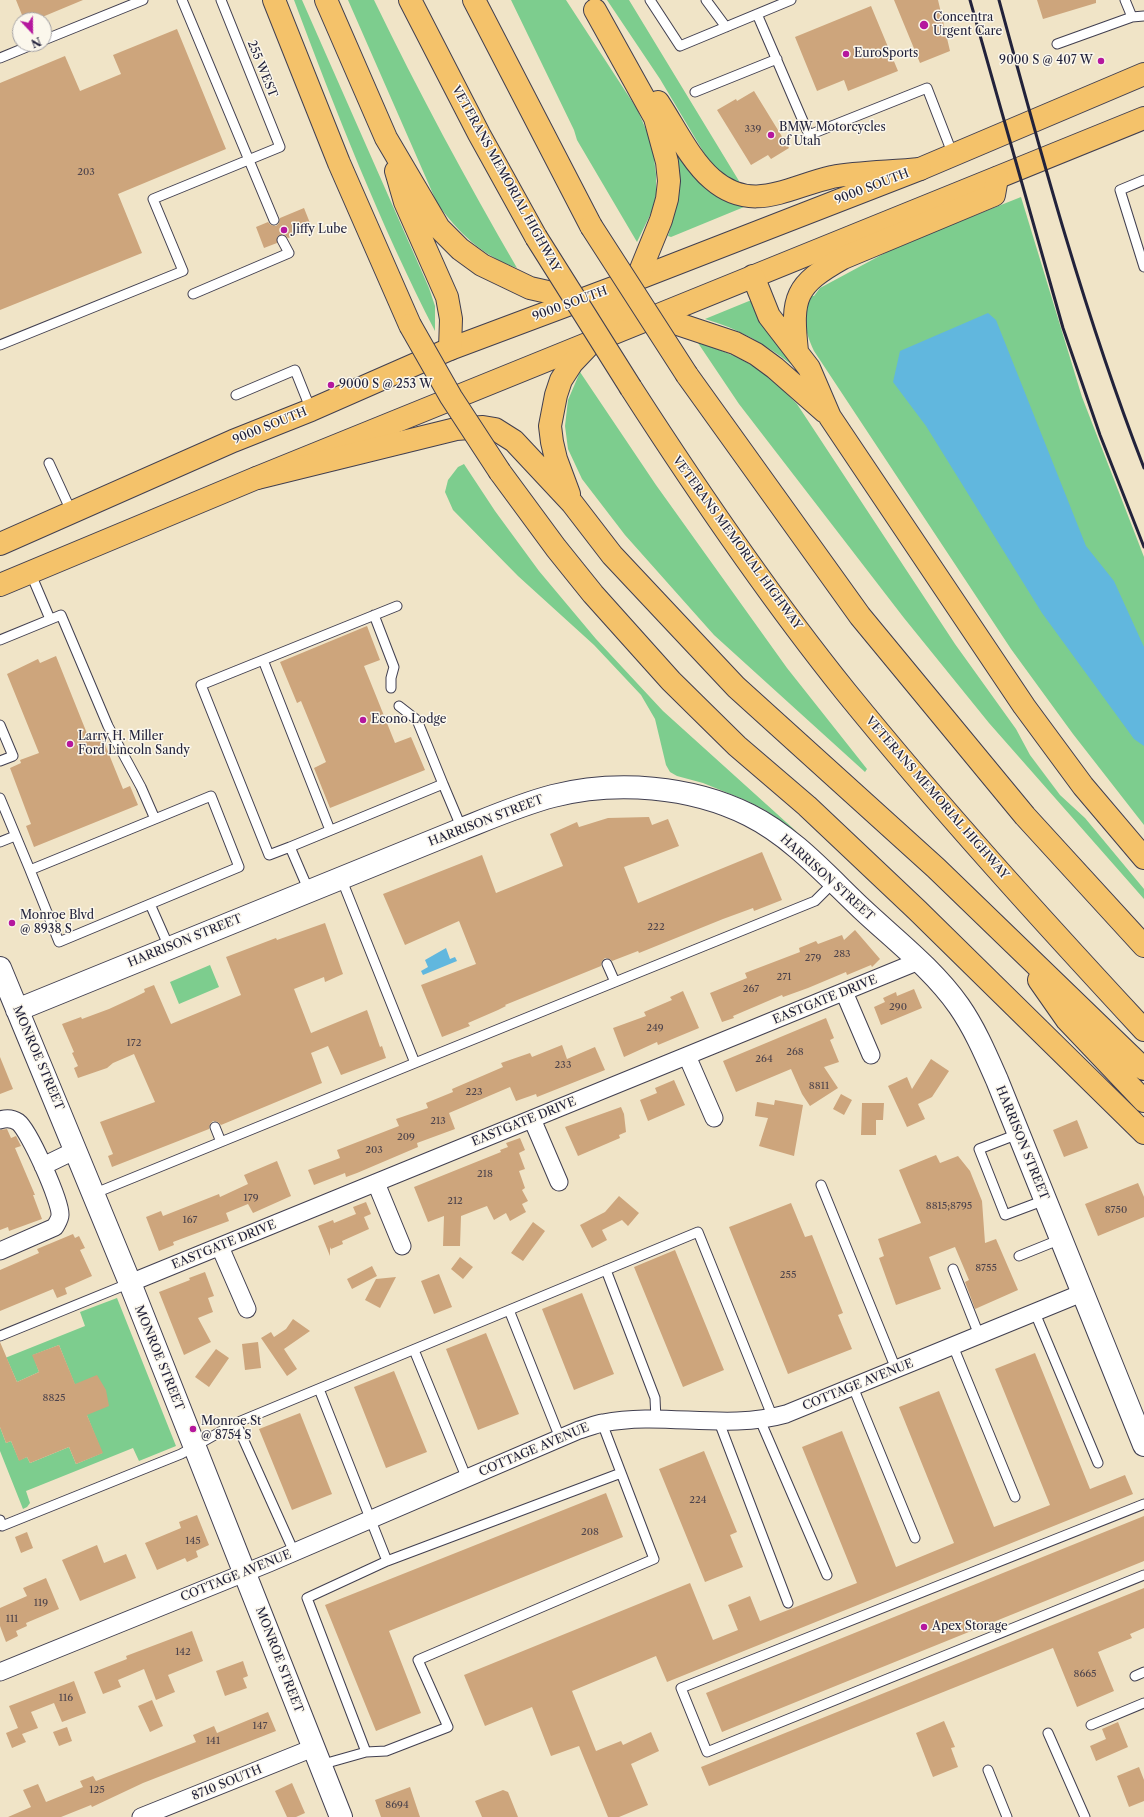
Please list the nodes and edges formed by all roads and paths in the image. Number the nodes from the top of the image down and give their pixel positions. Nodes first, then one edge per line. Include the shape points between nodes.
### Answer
1 (143, 0) edge
2 (182, 0) edge
3 (221, 0) edge
4 (274, 0) edge
5 (326, 0) edge
6 (410, 0) edge
7 (474, 0) edge
8 (650, 0) edge
9 (706, 0) edge
10 (791, 0) edge
11 (1126, 0) edge
12 (592, 5) edge
13 (757, 14) junction
14 (1144, 16) edge
15 (1132, 17) junction
16 (726, 26) junction
17 (52, 37) edge
18 (1057, 44) dead end
19 (15, 52) edge
20 (0, 58) edge
21 (777, 59) junction
22 (1144, 74) edge
23 (695, 92) dead end
24 (1144, 118) edge
25 (386, 138) junction
26 (953, 155) junction
27 (249, 160) junction
28 (920, 169) junction
29 (997, 178) junction
30 (1144, 180) edge
31 (274, 220) dead end
32 (282, 240) dead end
33 (1142, 250) edge
34 (1144, 267) edge
35 (753, 276) junction
36 (637, 280) junction
37 (193, 294) dead end
38 (581, 300) junction
39 (615, 307) junction
40 (654, 316) junction
41 (591, 343) junction
42 (0, 345) edge
43 (450, 349) junction
44 (797, 351) junction
45 (236, 395) dead end
46 (310, 410) junction
47 (830, 417) junction
48 (49, 463) dead end
49 (257, 478) junction
50 (572, 503) junction
51 (72, 513) junction
52 (0, 544) edge
53 (30, 572) junction
54 (0, 585) edge
55 (397, 606) dead end
56 (374, 615) junction
57 (50, 619) junction
58 (0, 640) edge
59 (263, 660) junction
60 (391, 688) dead end
61 (399, 706) dead end
62 (0, 725) edge
63 (0, 761) edge
64 (443, 784) junction
65 (0, 798) edge
66 (156, 819) junction
67 (462, 829) junction
68 (330, 830) junction
69 (16, 836) junction
70 (0, 842) edge
71 (290, 847) junction
72 (1144, 858) edge
73 (30, 870) junction
74 (341, 878) junction
75 (834, 882) junction
76 (309, 891) junction
77 (150, 904) junction
78 (1008, 937) junction
79 (1144, 946) edge
80 (169, 947) junction
81 (919, 961) junction
82 (607, 964) dead end
83 (0, 968) edge
84 (615, 982) junction
85 (844, 992) junction
86 (18, 1010) junction
87 (1144, 1030) edge
88 (871, 1055) dead end
89 (687, 1056) junction
90 (415, 1063) junction
91 (1144, 1069) edge
92 (1144, 1101) edge
93 (714, 1118) dead end
94 (532, 1119) junction
95 (0, 1120) edge
96 (215, 1127) dead end
97 (1144, 1133) edge
98 (1018, 1134) junction
99 (221, 1142) junction
100 (76, 1150) junction
101 (43, 1166) junction
102 (559, 1182) dead end
103 (376, 1183) junction
104 (820, 1185) dead end
105 (93, 1194) junction
106 (1045, 1200) junction
107 (1061, 1239) junction
108 (220, 1246) junction
109 (402, 1246) dead end
110 (0, 1251) edge
111 (1019, 1256) dead end
112 (953, 1269) dead end
113 (606, 1270) junction
114 (130, 1283) junction
115 (1082, 1293) junction
116 (247, 1310) dead end
117 (509, 1310) junction
118 (1035, 1313) junction
119 (0, 1336) edge
120 (980, 1336) junction
121 (953, 1346) junction
122 (414, 1350) junction
123 (896, 1369) junction
124 (853, 1387) junction
125 (319, 1389) junction
126 (766, 1419) junction
127 (656, 1420) junction
128 (719, 1422) junction
129 (236, 1423) junction
130 (602, 1423) junction
131 (560, 1438) junction
132 (194, 1445) junction
133 (1144, 1445) edge
134 (1098, 1463) dead end
135 (621, 1473) junction
136 (467, 1479) junction
137 (1015, 1497) dead end
138 (1144, 1504) edge
139 (371, 1519) junction
140 (0, 1520) edge
141 (915, 1538) dead end
142 (294, 1552) junction
143 (387, 1561) junction
144 (244, 1573) junction
145 (1144, 1575) edge
146 (827, 1576) dead end
147 (788, 1603) dead end
148 (0, 1672) edge
149 (1144, 1672) edge
150 (1135, 1676) dead end
151 (1144, 1702) edge
152 (1091, 1725) dead end
153 (1048, 1733) dead end
154 (366, 1752) junction
155 (317, 1757) junction
156 (988, 1770) dead end
157 (164, 1813) edge
158 (141, 1817) edge
159 (341, 1817) edge
160 (1007, 1817) edge
161 (1085, 1817) edge

1 - 17 lane
2 - 27 lane
3 - 27 lane, 255 WEST via 280,147
4 - 97 main road, bridge via 339,163 410,325 451,397 500,472 556,548 593,594 671,681 737,746 807,806 917,910
5 - 25 main road
6 - 87 main road, VETERANS MEMORIAL HIGHWAY, bridge via 536,237 684,471 763,582 845,690 930,794
7 - 79 main road, bridge via 591,226 687,375 860,616 1025,816
8 - 16 lane via 680,46
9 - 16 lane
10 - 13 lane
11 - 15 lane
12 - 28 main road via 700,165 712,179 729,191 745,197 763,196 832,177
12 - 36 main road via 655,118 667,162 667,199
13 - 16 lane
13 - 21 lane
14 - 15 lane
15 - 18 lane
19 - 20 lane
21 - 23 lane
21 - 26 lane via 809,135 927,88
22 - 26 main road, 9000 SOUTH
24 - 29 main road
25 - 38 main road via 439,228 460,249 482,265 530,288
25 - 43 main road via 405,202 447,297 451,319
26 - 28 main road, 9000 SOUTH
27 - 31 lane
27 - 42 lane via 153,199 183,271
28 - 36 main road, 9000 SOUTH
29 - 35 main road
29 - 44 main road via 994,195 843,258 806,282 795,306
30 - 33 lane via 1120,190
32 - 37 lane via 289,254
33 - 34 lane
35 - 40 main road
35 - 44 main road via 769,316
36 - 38 main road, 9000 SOUTH
36 - 39 main road
38 - 39 main road
38 - 43 main road, 9000 SOUTH
39 - 40 main road
39 - 41 main road
40 - 41 main road
40 - 47 main road via 735,343 756,354 776,368
41 - 49 main road
41 - 50 main road via 572,363 561,380 550,426 556,459
43 - 46 main road, 9000 SOUTH
44 - 47 main road via 808,368
45 - 46 lane via 295,370
46 - 51 main road, 9000 SOUTH via 233,441
47 - 72 main road via 1024,706 1083,786
48 - 51 lane
49 - 50 main road via 456,429 482,427 495,429 514,441
49 - 53 main road
50 - 78 main road via 612,555 736,687 930,862
51 - 52 main road, 9000 SOUTH
53 - 54 main road
53 - 57 lane
55 - 56 lane
56 - 59 lane
56 - 60 lane via 394,667
57 - 58 lane
57 - 66 lane via 61,615 108,726
59 - 68 lane
59 - 71 lane via 201,685 269,855
61 - 64 lane via 417,720
62 - 63 lane via 13,756
64 - 67 lane
64 - 68 lane
65 - 69 lane
66 - 73 lane
66 - 77 lane via 211,796 239,867
67 - 74 street, HARRISON STREET
67 - 75 street, HARRISON STREET via 509,810 554,796 599,789 645,788 681,792 750,815 779,834
68 - 71 lane
69 - 70 lane
69 - 73 lane
71 - 76 lane
73 - 77 lane via 59,942
74 - 76 street, HARRISON STREET
74 - 90 lane
75 - 81 street, HARRISON STREET
75 - 84 lane via 815,901
76 - 80 street, HARRISON STREET
77 - 80 lane
78 - 91 main road
78 - 92 main road via 1067,1020
80 - 86 street, HARRISON STREET
81 - 85 street, EASTGATE DRIVE
81 - 98 street, HARRISON STREET via 959,1006 974,1030
82 - 84 lane
83 - 86 street, MONROE STREET
84 - 90 lane
85 - 88 street
85 - 89 street, EASTGATE DRIVE
86 - 100 street, MONROE STREET
89 - 93 street
89 - 94 street, EASTGATE DRIVE
90 - 99 lane
94 - 102 street
94 - 103 street, EASTGATE DRIVE
95 - 101 street via 7,1118 18,1122 25,1129
96 - 99 lane
98 - 106 street, HARRISON STREET
98 - 106 lane via 978,1149 1005,1215
99 - 105 lane
100 - 101 street
100 - 105 street, MONROE STREET
101 - 110 street via 59,1204 60,1216 55,1227
103 - 108 street, EASTGATE DRIVE
103 - 109 street
104 - 123 lane
105 - 114 street, MONROE STREET
106 - 107 street, HARRISON STREET
107 - 111 lane
107 - 115 street, HARRISON STREET
108 - 114 street, EASTGATE DRIVE
108 - 116 street
112 - 120 lane
113 - 117 lane
113 - 126 lane via 698,1232
113 - 127 lane via 655,1398
114 - 119 lane
114 - 132 street, MONROE STREET
115 - 118 street, COTTAGE AVENUE
115 - 133 street, HARRISON STREET via 1134,1410
117 - 122 lane
117 - 131 lane
118 - 120 street, COTTAGE AVENUE
118 - 134 lane
120 - 121 street, COTTAGE AVENUE
121 - 123 street, COTTAGE AVENUE
121 - 137 lane
122 - 125 lane
122 - 136 lane
123 - 124 street, COTTAGE AVENUE
124 - 126 street, COTTAGE AVENUE
124 - 141 lane
125 - 129 lane
125 - 139 lane
126 - 128 street, COTTAGE AVENUE
126 - 146 lane
127 - 128 street, COTTAGE AVENUE
127 - 130 street, COTTAGE AVENUE
128 - 147 lane
129 - 132 lane
129 - 142 lane
130 - 131 street, COTTAGE AVENUE
130 - 135 lane
131 - 136 street, COTTAGE AVENUE
132 - 140 lane via 181,1454 2,1526
132 - 144 street, MONROE STREET
135 - 143 lane
135 - 154 lane via 654,1559 418,1660 448,1727 386,1751
136 - 139 street, COTTAGE AVENUE
138 - 145 lane via 681,1688 707,1752
139 - 142 street, COTTAGE AVENUE
139 - 143 lane
142 - 144 street, COTTAGE AVENUE
143 - 154 lane via 307,1598
144 - 148 street, COTTAGE AVENUE
144 - 155 street, MONROE STREET
149 - 150 lane
151 - 152 lane
153 - 161 lane
154 - 155 lane
155 - 157 street, 8710 SOUTH
155 - 159 street, MONROE STREET
156 - 160 lane
157 - 158 street, 8710 SOUTH

